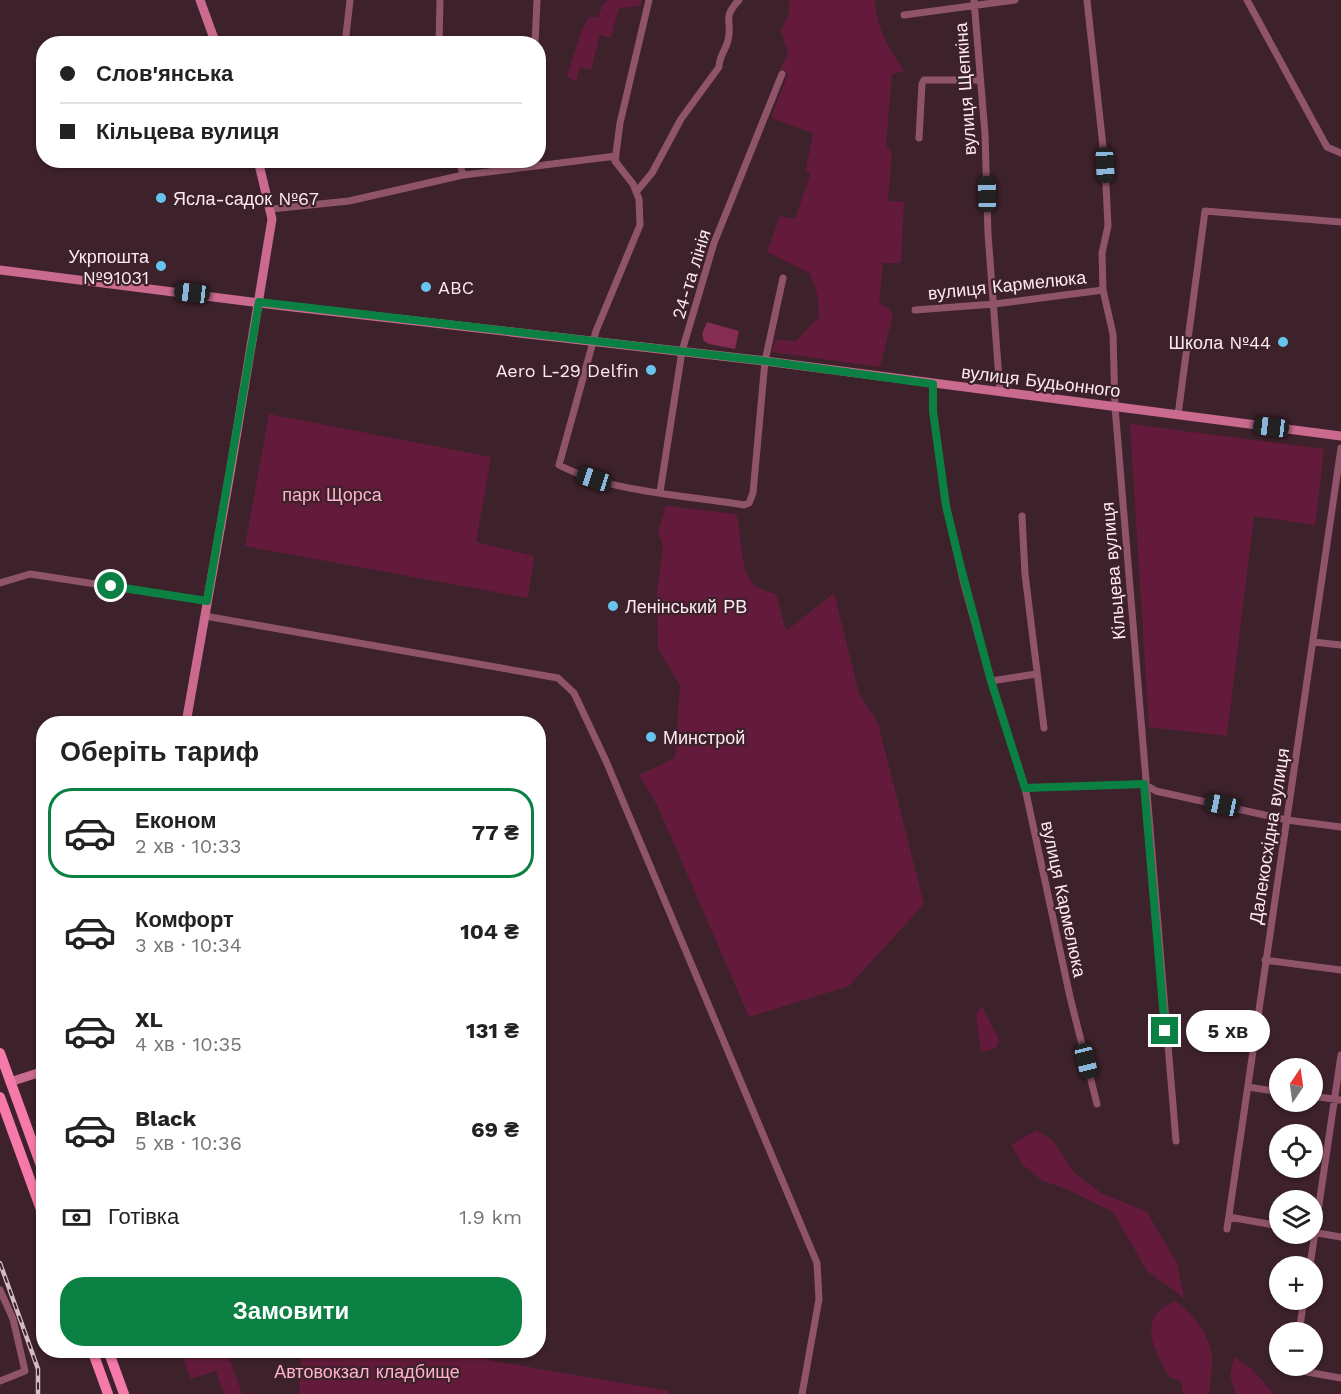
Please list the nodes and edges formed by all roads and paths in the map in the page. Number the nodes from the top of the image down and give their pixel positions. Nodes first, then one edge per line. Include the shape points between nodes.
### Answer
1 (200, 0) edge
2 (350, 0) edge
3 (440, 0) edge
4 (537, 0) edge
5 (649, 0) edge
6 (740, 0) edge
7 (1015, 0) edge
8 (1087, 0) edge
9 (1247, 0) edge
10 (974, 3) edge
11 (904, 15) dead end
12 (213, 36) edge
13 (346, 36) edge
14 (440, 36) edge
15 (535, 36) edge
16 (782, 74) dead end
17 (980, 80) junction
18 (919, 138) dead end
19 (1341, 153) edge
20 (616, 156) junction
21 (546, 162) edge
22 (260, 168) edge
23 (461, 168) edge
24 (503, 168) edge
25 (463, 175) junction
26 (636, 192) junction
27 (271, 210) junction
28 (1341, 222) edge
29 (0, 270) edge
30 (783, 278) dead end
31 (1103, 290) junction
32 (259, 302) junction
33 (994, 304) junction
34 (915, 310) dead end
35 (594, 340) junction
36 (682, 351) junction
37 (765, 361) junction
38 (933, 384) junction
39 (1000, 392) junction
40 (1115, 407) junction
41 (1178, 415) junction
42 (1341, 436) edge
43 (1341, 448) edge
44 (660, 492) junction
45 (1022, 516) dead end
46 (0, 584) edge
47 (207, 601) junction
48 (205, 616) junction
49 (1313, 642) junction
50 (1341, 645) edge
51 (1036, 674) junction
52 (991, 681) junction
53 (187, 716) edge
54 (1044, 728) dead end
55 (1144, 784) junction
56 (1025, 788) junction
57 (1287, 820) junction
58 (1341, 828) edge
59 (1265, 960) junction
60 (1341, 970) edge
61 (0, 1053) edge
62 (1341, 1055) edge
63 (36, 1074) edge
64 (10, 1082) junction
65 (1248, 1087) junction
66 (1269, 1090) edge
67 (0, 1097) edge
68 (1323, 1098) edge
69 (1338, 1100) edge
70 (1097, 1104) dead end
71 (1176, 1141) dead end
72 (36, 1152) edge
73 (1322, 1190) edge
74 (36, 1196) edge
75 (1229, 1217) junction
76 (1269, 1224) edge
77 (1227, 1229) dead end
78 (1323, 1234) edge
79 (1341, 1237) edge
80 (0, 1290) edge
81 (95, 1358) edge
82 (111, 1358) edge
83 (1323, 1375) edge
84 (1341, 1378) edge
85 (0, 1382) edge
86 (108, 1394) edge
87 (124, 1394) edge
88 (802, 1394) edge

1 - 12 main road
2 - 13 street
3 - 14 street
4 - 15 street
5 - 20 street
6 - 26 street via 727,20 728,40 719,67 681,119 652,174
7 - 10 street
8 - 31 street, Кільцева вулиця via 1107,190
9 - 19 street via 1327,147
10 - 11 street
10 - 17 street, вулиця Щепкіна
16 - 36 street, 24-та лінія via 714,243
17 - 18 street via 924,80
17 - 33 street, вулиця Щепкіна
20 - 21 street
20 - 26 street via 615,161
22 - 27 main road
23 - 25 street
24 - 25 street
25 - 27 street via 349,201
26 - 35 street via 640,225
27 - 32 main road
28 - 41 street via 1205,211
29 - 32 main road, вулиця Будьонного
30 - 37 street
31 - 33 street, вулиця Кармелюка
31 - 40 street, Кільцева вулиця via 1113,334
32 - 35 main road, вулиця Будьонного
32 - 47 main road
33 - 34 street, вулиця Кармелюка
33 - 39 street, вулиця Щепкіна
35 - 36 main road, вулиця Будьонного
35 - 44 street via 559,465 594,479
36 - 37 main road, вулиця Будьонного
36 - 44 street, 24-та лінія
37 - 38 main road, вулиця Будьонного
37 - 44 street via 753,493 748,503
38 - 39 main road, вулиця Будьонного
38 - 52 street, вулиця Кармелюка via 946,506
39 - 40 main road, вулиця Будьонного
40 - 41 main road, вулиця Будьонного
40 - 55 street, Кільцева вулиця
41 - 42 main road, вулиця Будьонного
43 - 49 street, Далекосхідна вулиця
45 - 51 street
46 - 47 street via 30,574
47 - 48 main road
48 - 53 main road
48 - 88 street via 558,678 574,693 817,1263 819,1299
49 - 50 street
49 - 57 street, Далекосхідна вулиця
51 - 52 street
51 - 54 street
52 - 56 street, вулиця Кармелюка
55 - 56 street
55 - 57 street via 1156,791
55 - 71 street, Кільцева вулиця
56 - 70 street, вулиця Кармелюка
57 - 58 street
57 - 59 street, Далекосхідна вулиця
59 - 60 street
59 - 65 street, Далекосхідна вулиця
61 - 64 main road
62 - 69 street
63 - 64 main road
64 - 72 main road
65 - 66 street
65 - 75 street, Далекосхідна вулиця
67 - 74 main road
68 - 69 street
69 - 73 street
75 - 76 street
75 - 77 street, Далекосхідна вулиця
78 - 79 street
80 - 85 street via 13,1319 25,1371
81 - 86 main road
82 - 87 main road
83 - 84 street

